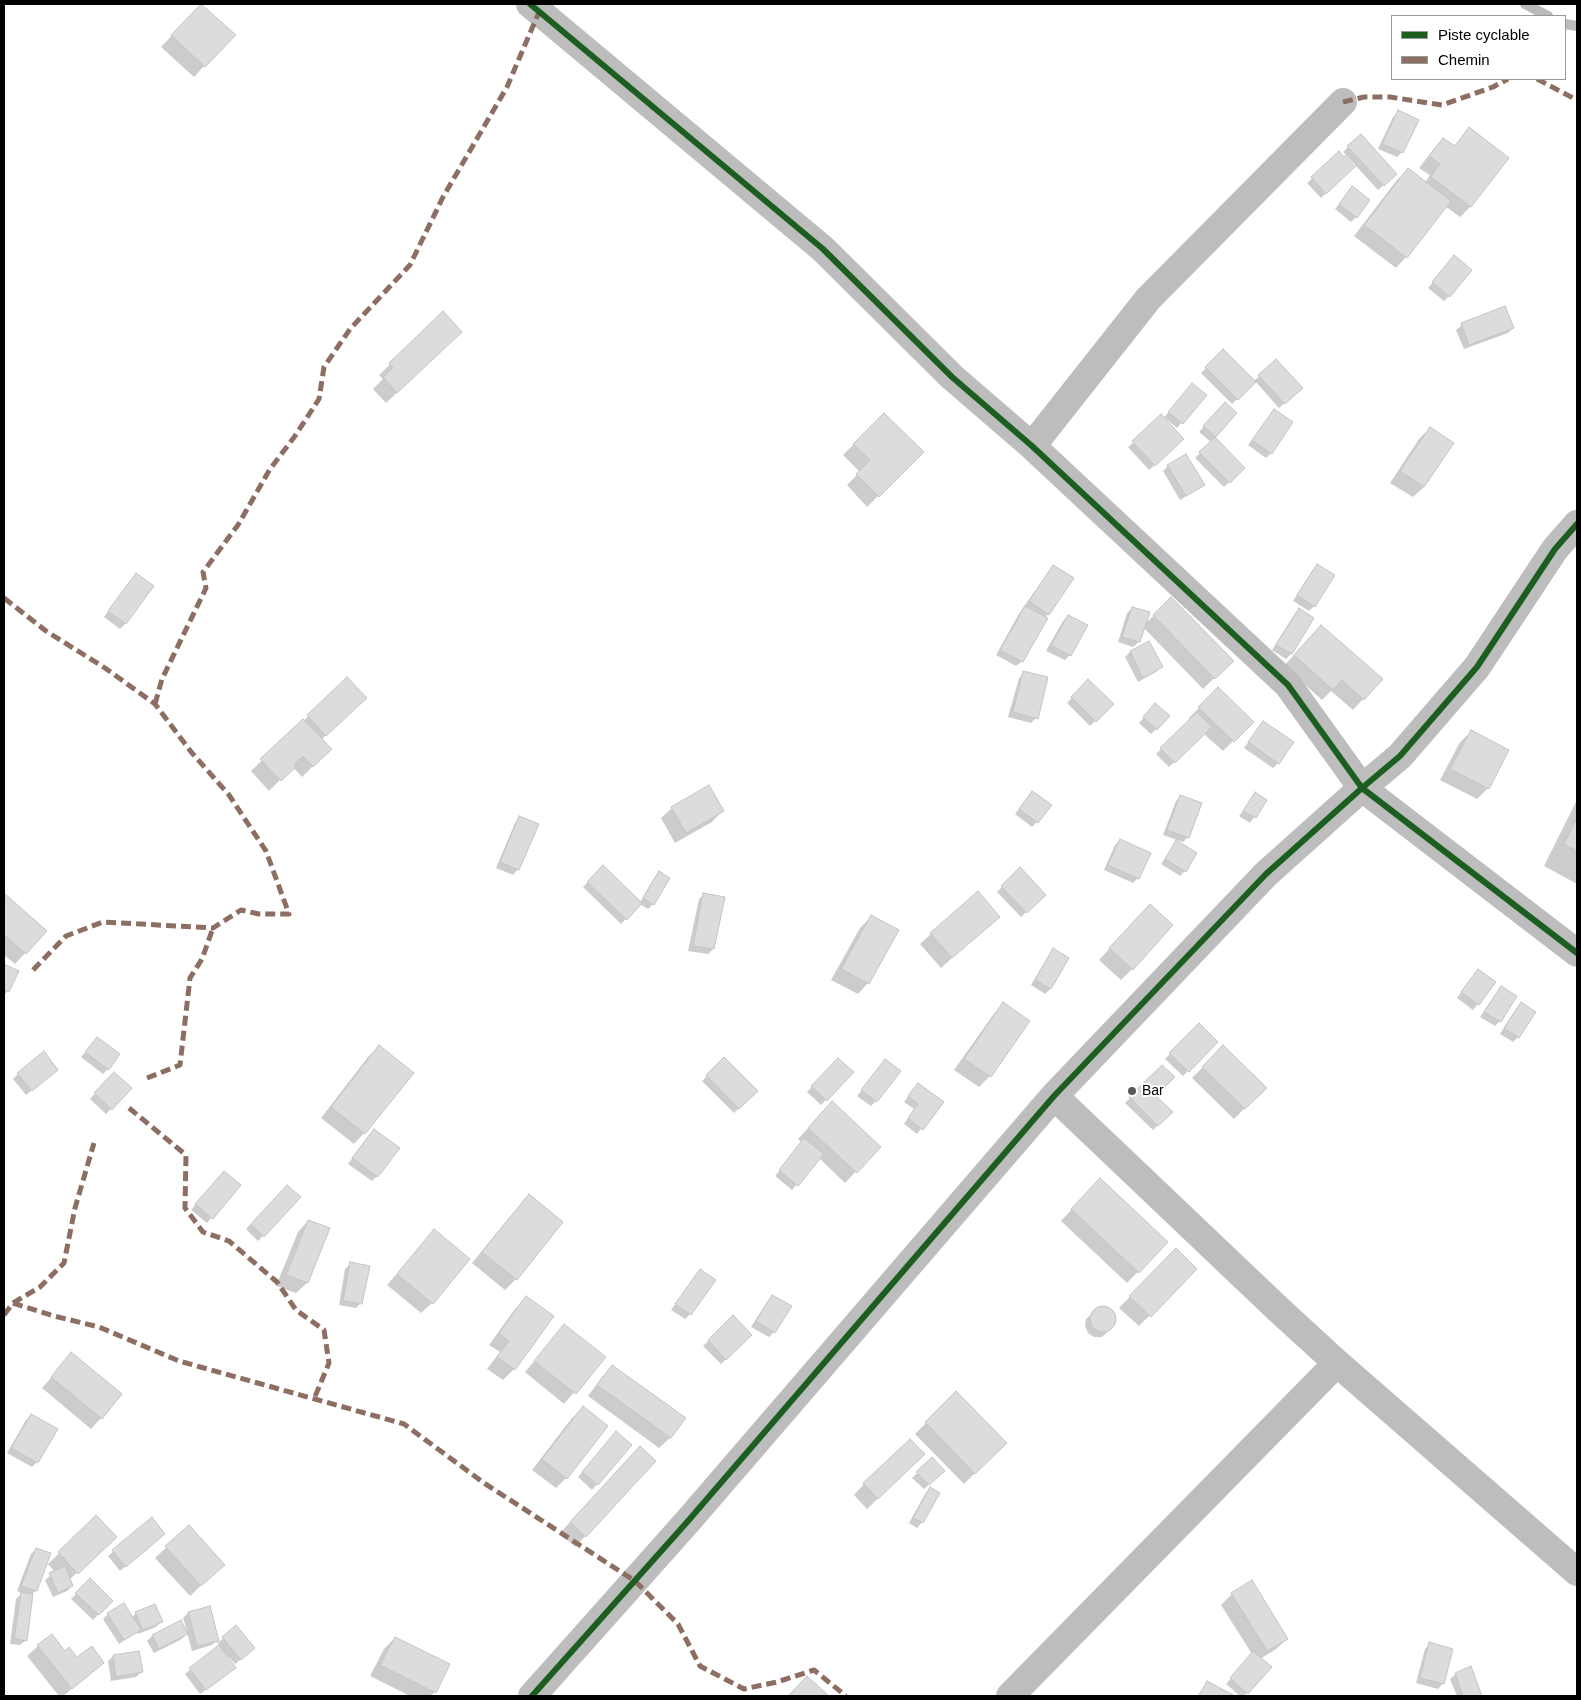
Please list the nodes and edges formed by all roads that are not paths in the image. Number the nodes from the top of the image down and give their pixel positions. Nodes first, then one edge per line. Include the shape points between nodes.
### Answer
1 (530, 4) edge
2 (1342, 102) dead end
3 (1032, 446) junction
4 (1577, 524) edge
5 (1362, 788) junction
6 (1577, 953) edge
7 (1054, 1096) junction
8 (1337, 1363) junction
9 (1577, 1572) edge
10 (532, 1696) edge
11 (1010, 1696) edge

1 - 3 street via 823,249 952,377
2 - 3 street via 1148,299
3 - 5 street via 1288,685
4 - 5 street via 1555,549 1477,667 1400,756
5 - 6 street
5 - 7 street via 1266,874
7 - 8 street
7 - 10 street via 688,1521
8 - 9 street
8 - 11 street

